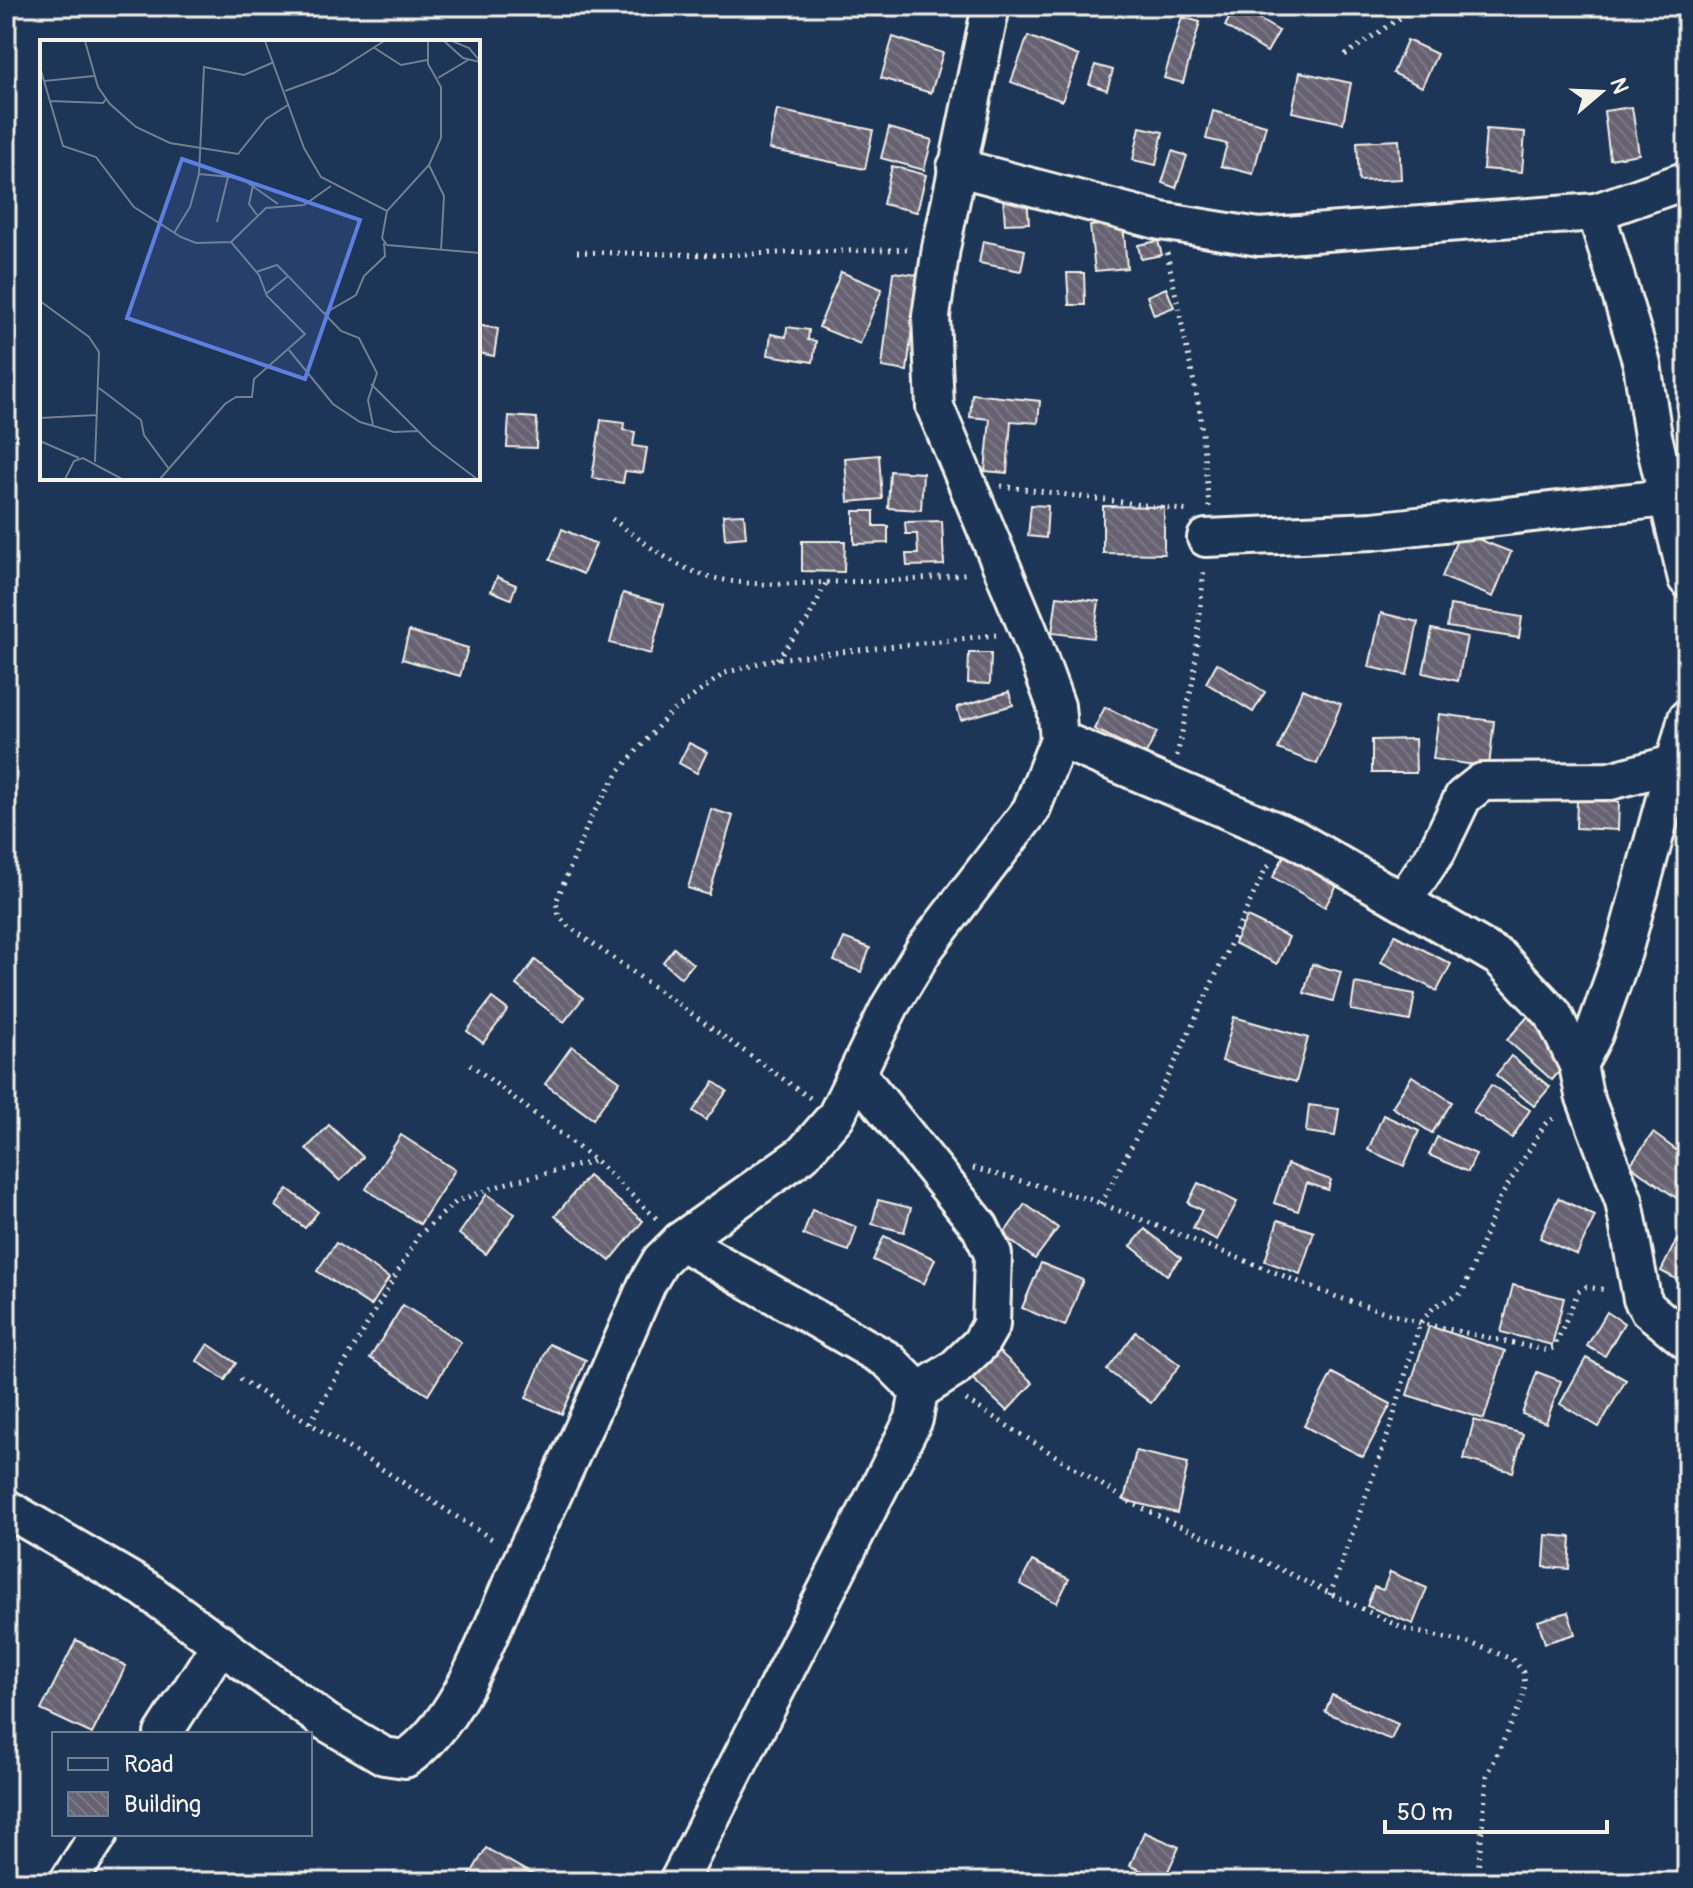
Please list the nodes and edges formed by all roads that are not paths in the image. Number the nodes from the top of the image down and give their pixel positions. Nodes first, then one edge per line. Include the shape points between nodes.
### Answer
1 (991, 6) edge
2 (956, 167) junction
3 (1687, 180) edge
4 (1596, 212) junction
5 (1666, 498) junction
6 (1206, 538) road end
7 (1687, 579) edge
8 (1687, 718) edge
9 (1059, 739) junction
10 (1677, 763) junction
11 (1403, 901) junction
12 (858, 1075) junction
13 (1581, 1080) junction
14 (680, 1241) junction
15 (1687, 1341) edge
16 (927, 1386) junction
17 (6, 1508) edge
18 (221, 1643) junction
19 (164, 1732) edge
20 (98, 1836) edge
21 (692, 1876) edge
22 (68, 1882) edge

1 - 2 street
2 - 4 street via 1161,221 1259,237
2 - 9 street via 931,316 935,407 1029,632 1056,706
3 - 4 street
4 - 5 street via 1642,364
5 - 6 street via 1373,531
5 - 7 street
8 - 10 street
9 - 11 street via 1295,839
9 - 12 street via 1031,810 925,948
10 - 11 street via 1610,781 1482,782 1469,788 1437,851
10 - 13 street
11 - 13 street via 1500,958 1553,1014
12 - 14 street via 836,1116 803,1154
12 - 16 street via 926,1155 980,1227 993,1254 991,1325 954,1369
13 - 15 street via 1624,1201 1642,1299
14 - 16 street
14 - 18 street via 647,1284 458,1699 423,1748 405,1759 384,1756 326,1722
16 - 21 street
17 - 18 street via 145,1589
18 - 19 street
20 - 22 street

